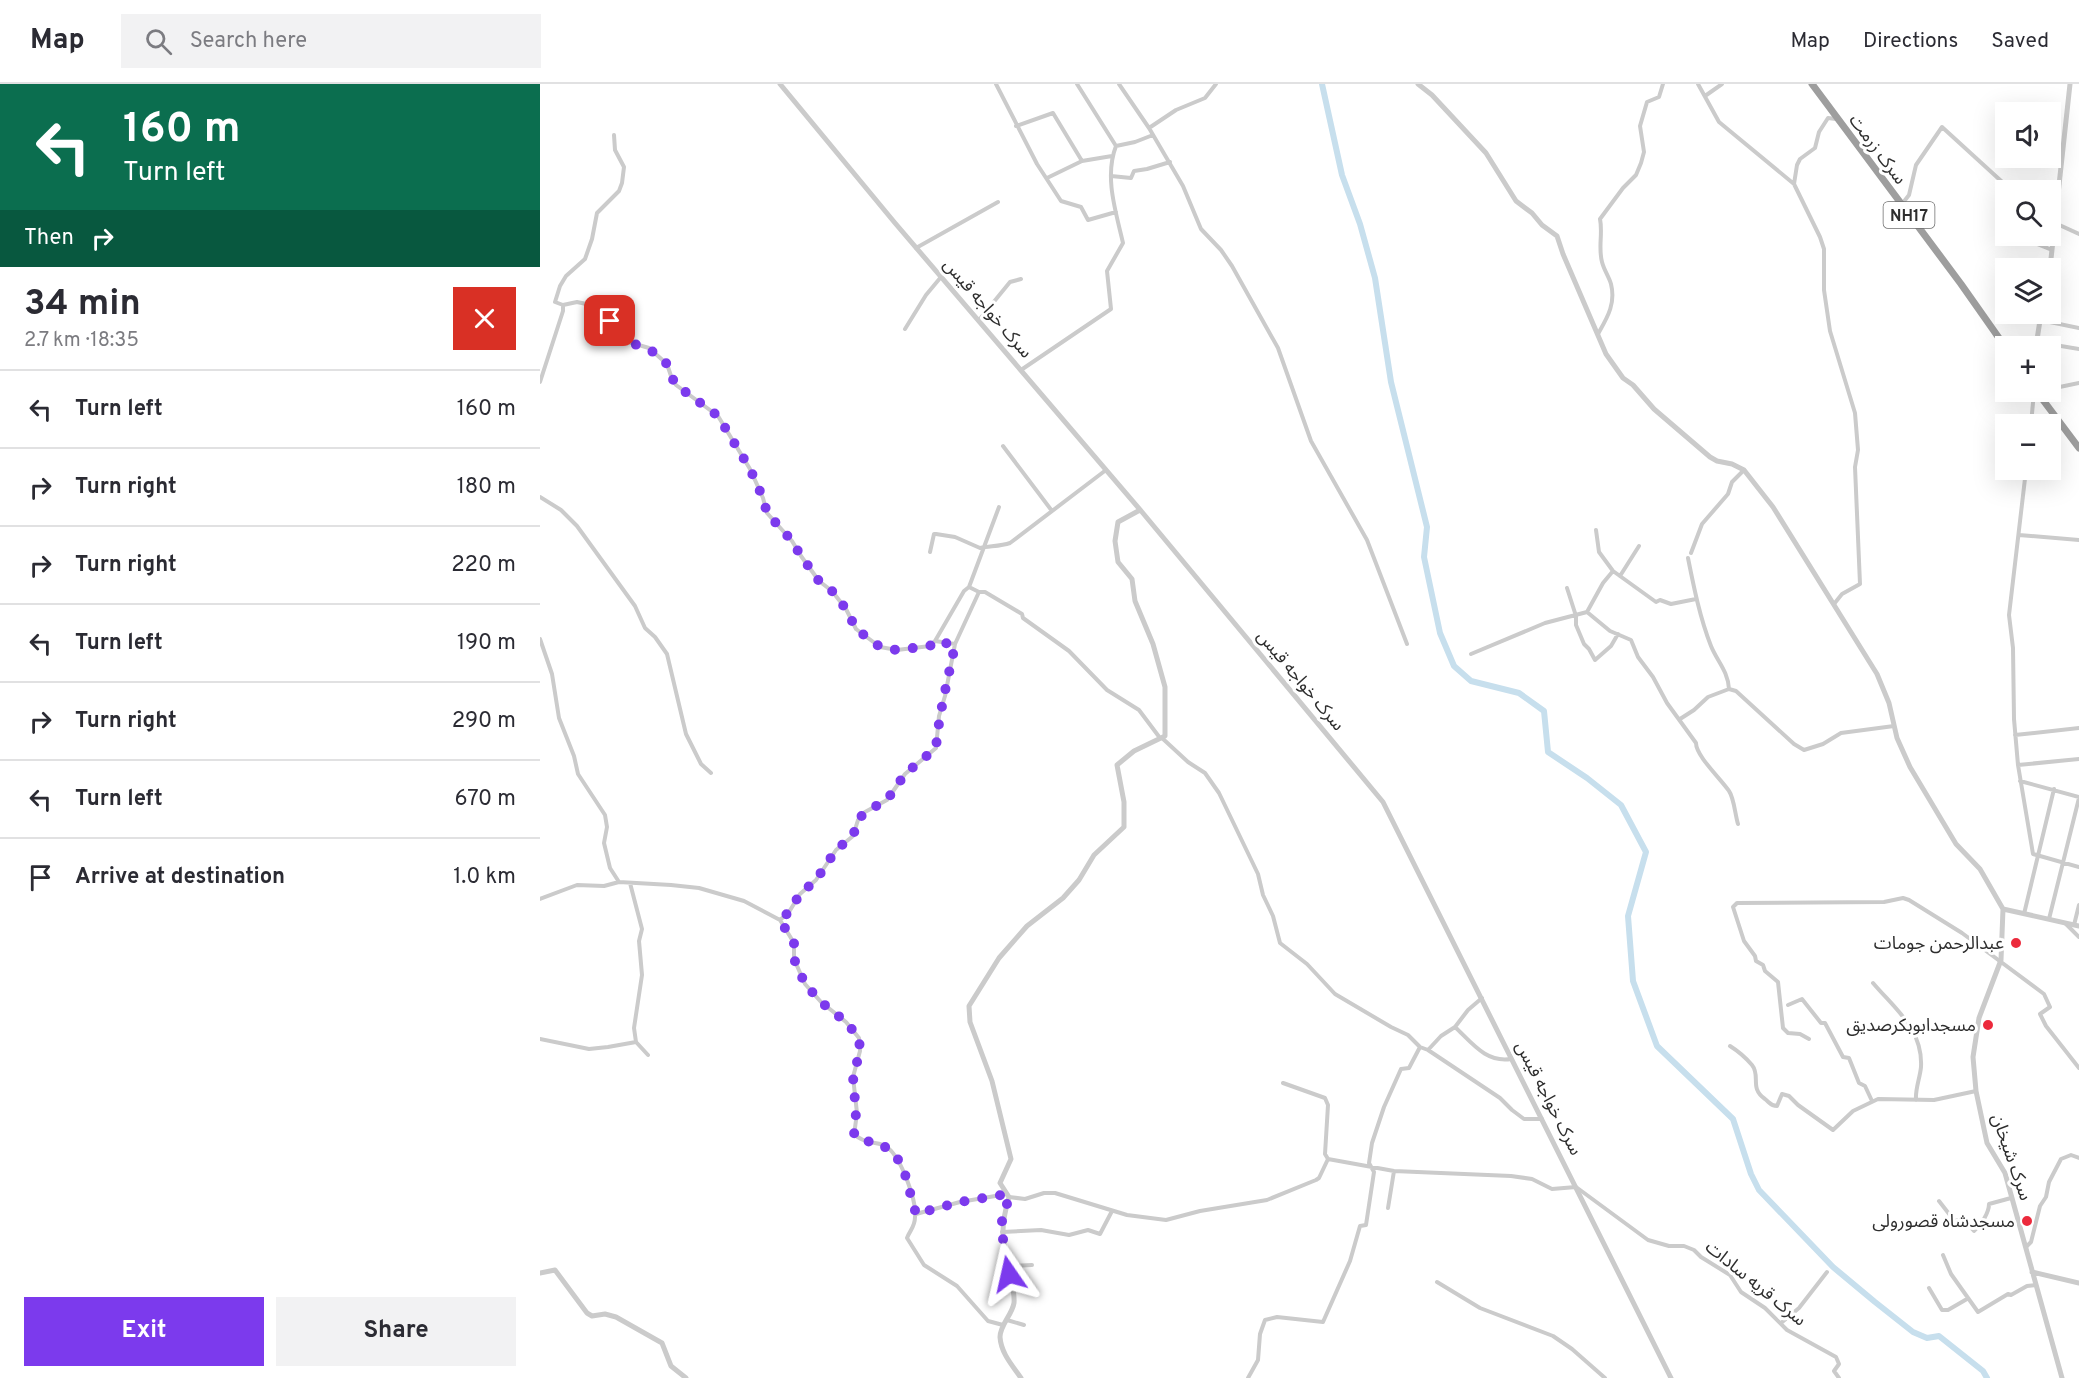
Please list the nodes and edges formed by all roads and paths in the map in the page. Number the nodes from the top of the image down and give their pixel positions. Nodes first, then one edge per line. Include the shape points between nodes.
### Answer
1 (780, 84) edge
2 (996, 84) edge
3 (1077, 84) edge
4 (1119, 84) edge
5 (1216, 84) edge
6 (1418, 84) edge
7 (1663, 84) edge
8 (1698, 84) edge
9 (1722, 84) edge
10 (1812, 84) edge
11 (2070, 84) edge
12 (1705, 96) junction
13 (1837, 119) junction
14 (1016, 126) junction
15 (1149, 128) junction
16 (614, 135) dead end
17 (1153, 135) junction
18 (1116, 146) junction
19 (1112, 156) junction
20 (1082, 161) junction
21 (1170, 162) junction
22 (1111, 176) junction
23 (1047, 178) junction
24 (2000, 180) edge
25 (2057, 180) edge
26 (1792, 182) junction
27 (998, 202) dead end
28 (1901, 204) junction
29 (1116, 212) junction
30 (2061, 225) edge
31 (2079, 234) edge
32 (2042, 246) edge
33 (2052, 246) edge
34 (916, 248) junction
35 (2052, 250) junction
36 (2051, 258) edge
37 (941, 277) junction
38 (1021, 279) dead end
39 (563, 305) junction
40 (979, 320) junction
41 (2061, 323) edge
42 (2079, 328) edge
43 (905, 329) dead end
44 (1598, 334) junction
45 (1997, 336) edge
46 (2061, 347) edge
47 (2079, 349) edge
48 (1021, 370) junction
49 (540, 382) edge
50 (2079, 383) edge
51 (2061, 387) edge
52 (2045, 402) edge
53 (1003, 446) dead end
54 (2079, 448) edge
55 (1106, 470) junction
56 (1744, 470) junction
57 (2025, 480) edge
58 (540, 497) edge
59 (999, 507) dead end
60 (1140, 510) junction
61 (1052, 511) junction
62 (1596, 530) dead end
63 (2019, 535) junction
64 (2079, 540) edge
65 (1639, 546) dead end
66 (985, 547) junction
67 (930, 552) dead end
68 (1691, 553) dead end
69 (1688, 558) dead end
70 (1613, 571) junction
71 (1620, 576) junction
72 (969, 586) junction
73 (1567, 588) dead end
74 (979, 592) junction
75 (1696, 599) junction
76 (1834, 604) junction
77 (1587, 612) junction
78 (1576, 616) junction
79 (1618, 634) junction
80 (540, 639) edge
81 (935, 641) junction
82 (1407, 644) dead end
83 (955, 645) junction
84 (1471, 654) dead end
85 (1729, 689) junction
86 (1680, 719) junction
87 (1894, 726) junction
88 (2079, 728) edge
89 (2015, 735) junction
90 (1161, 738) junction
91 (2079, 759) edge
92 (2018, 765) junction
93 (711, 773) dead end
94 (2020, 781) junction
95 (2054, 789) junction
96 (2079, 797) edge
97 (1738, 824) dead end
98 (2038, 856) junction
99 (2063, 862) junction
100 (2079, 867) edge
101 (619, 882) junction
102 (630, 884) junction
103 (540, 899) edge
104 (2079, 906) edge
105 (2003, 909) junction
106 (2024, 914) junction
107 (780, 920) junction
108 (2048, 920) junction
109 (2065, 923) junction
110 (2077, 926) edge
111 (2079, 937) edge
112 (2001, 960) junction
113 (1873, 983) dead end
114 (1482, 998) junction
115 (1788, 1005) dead end
116 (1455, 1027) junction
117 (540, 1039) edge
118 (1809, 1039) dead end
119 (636, 1042) junction
120 (1730, 1046) dead end
121 (1420, 1047) junction
122 (1428, 1050) junction
123 (648, 1055) dead end
124 (1512, 1058) junction
125 (2079, 1068) edge
126 (1283, 1083) dead end
127 (1976, 1091) junction
128 (1916, 1100) junction
129 (1872, 1101) junction
130 (1542, 1119) junction
131 (2079, 1158) edge
132 (1328, 1159) junction
133 (1372, 1167) junction
134 (1394, 1171) junction
135 (1576, 1187) junction
136 (1008, 1196) junction
137 (2011, 1198) junction
138 (1939, 1200) dead end
139 (1388, 1208) dead end
140 (1112, 1211) junction
141 (916, 1214) junction
142 (1002, 1232) junction
143 (2026, 1248) junction
144 (1943, 1255) dead end
145 (1032, 1265) dead end
146 (1008, 1266) junction
147 (1827, 1272) dead end
148 (2032, 1272) junction
149 (540, 1273) edge
150 (1437, 1282) dead end
151 (2079, 1283) edge
152 (2036, 1285) junction
153 (1929, 1288) dead end
154 (1967, 1299) junction
155 (1005, 1323) junction
156 (1781, 1323) junction
157 (1024, 1325) dead end
158 (686, 1378) edge
159 (1021, 1378) edge
160 (1248, 1378) edge
161 (1605, 1378) edge
162 (1671, 1378) edge
163 (1839, 1378) edge
164 (2062, 1378) edge

1 - 34 street, سرک خواجه قیس
2 - 14 street
3 - 18 street
4 - 15 street
5 - 15 street via 1204,98
6 - 44 street via 1486,153 1516,201 1557,236
7 - 44 street via 1659,97 1647,102 1640,126 1644,152 1636,175 1600,219 1602,262 1613,298
8 - 12 street
9 - 12 street
10 - 13 highway, سرک زرمت / NH17
11 - 25 street
12 - 26 street via 1719,122
13 - 26 street via 1828,118 1815,148 1800,159
13 - 28 highway, سرک زرمت / NH17
14 - 20 street via 1053,113
14 - 23 street
15 - 17 street
16 - 39 street via 615,150 624,167 622,183 597,213 585,259 560,286 555,302
17 - 18 street
17 - 21 street
18 - 19 street
19 - 20 street
19 - 22 street
20 - 23 street
21 - 22 street via 1134,171 1131,178
21 - 82 street via 1201,229 1232,266 1278,348 1311,441 1366,540
22 - 29 street
23 - 29 street via 1061,201 1081,207 1089,220
24 - 28 street via 1942,127 1916,165 1909,195
26 - 76 street via 1824,249 1828,321 1855,413 1860,584 1842,594
27 - 34 street
28 - 45 highway, سرک زرمت / NH17
29 - 48 street via 1123,243 1107,271 1111,309
30 - 31 street
32 - 35 street
33 - 35 street
34 - 37 street, سرک خواجه قیس
35 - 36 street
37 - 40 street, سرک خواجه قیس
37 - 43 street
38 - 40 street via 1010,282
39 - 49 street
39 - 81 street via 591,305 607,317 625,341 649,348 668,364 676,385 718,416 750,469 767,513 819,581 846,609 856,629 880,647 897,650 930,646
40 - 48 street, سرک خواجه قیس
41 - 42 street
44 - 56 street via 1623,378 1654,409 1710,457
46 - 47 street
48 - 55 street, سرک خواجه قیس
50 - 51 street
52 - 54 highway
53 - 61 street
55 - 60 street, سرک خواجه قیس
55 - 61 street
56 - 68 street via 1702,524
56 - 76 street via 1773,507
57 - 63 street
58 - 93 street via 577,526 635,606 645,628 667,654 686,734 701,764
59 - 66 street
60 - 90 street via 1118,522 1115,541 1118,562 1132,579 1135,601 1165,687
60 - 114 street, سرک خواجه قیس via 1383,802
61 - 66 street via 1010,543
62 - 70 street via 1599,552
63 - 64 street
63 - 89 street via 2009,615
65 - 71 street
66 - 67 street via 934,534
66 - 72 street
69 - 75 street
70 - 71 street
70 - 77 street
71 - 75 street via 1656,602 1671,604
72 - 74 street
72 - 81 street
73 - 78 street
74 - 83 street
74 - 90 street via 1022,614 1069,651 1107,690 1139,710
75 - 85 street
76 - 87 street via 1877,674
77 - 78 street
77 - 79 street
78 - 79 street via 1584,645 1595,660
78 - 84 street via 1545,624
79 - 86 street via 1631,640 1638,657
80 - 101 street via 552,674 559,718 578,774 605,815 604,843 610,868
81 - 83 street
83 - 107 street via 936,748 905,774 887,800 865,812 853,836 836,850 816,880
85 - 86 street via 1708,697
85 - 87 street via 1736,691 1799,749 1811,748 1841,734
86 - 97 street via 1701,756 1731,793
87 - 105 street via 1910,767 1956,844 1980,869
88 - 89 street
89 - 92 street
90 - 121 street via 1205,773 1219,793 1258,874 1280,943 1335,994 1408,1035
90 - 136 street via 1134,751 1118,765 1124,827 1094,855 1063,898 1027,926 999,958 969,1006 970,1022 992,1081 1011,1158 1000,1183
91 - 92 street
92 - 94 street
94 - 95 street
94 - 98 street via 2031,847
95 - 96 street
95 - 98 street
96 - 99 street
98 - 99 street
98 - 106 street
99 - 100 street
99 - 108 street
101 - 102 street
101 - 103 street via 577,885
102 - 107 street via 699,888 744,901
102 - 119 street via 642,929
104 - 110 street
105 - 106 street
105 - 112 street, سرک شیخان
106 - 108 street
107 - 141 street via 794,943 794,959 805,984 859,1038 853,1077 854,1135 880,1143 895,1155 903,1167
108 - 109 street
109 - 110 street
109 - 111 street
112 - 118 street via 1904,898 1884,902 1737,903 1733,907 1744,941 1755,961 1778,982 1783,1028
112 - 125 street via 2044,994 2050,1007 2040,1014
112 - 127 street, سرک شیخان via 1979,1018 1973,1057
113 - 128 street via 1896,1005 1918,1040 1921,1066
114 - 116 street
114 - 124 street, سرک خواجه قیس
115 - 129 street via 1802,999 1825,1023
116 - 122 street
116 - 124 street via 1485,1056
117 - 119 street via 589,1049
119 - 123 street
120 - 129 street via 1753,1065 1757,1094 1773,1106 1779,1105 1782,1094 1789,1096 1833,1130 1853,1111
121 - 122 street
121 - 133 street via 1409,1068 1401,1069 1384,1107 1372,1143
122 - 130 street via 1500,1098 1524,1119
124 - 130 street, سرک خواجه قیس
126 - 132 street via 1325,1098
127 - 128 street
127 - 137 street, سرک شیخان via 1987,1143 2005,1173
128 - 129 street
130 - 135 street, سرک خواجه قیس
131 - 143 street via 2071,1155 2061,1159
132 - 133 street
132 - 140 street via 1319,1178 1267,1200 1166,1220
133 - 134 street
133 - 160 street via 1366,1225 1359,1226 1350,1261 1323,1322 1277,1317 1265,1320 1258,1360
134 - 135 street via 1511,1176 1532,1179 1552,1189
134 - 139 street
135 - 156 street, سرک قریه سادات via 1648,1240 1694,1250 1730,1275 1741,1292
135 - 162 street, سرک خواجه قیس
136 - 140 street via 1025,1198 1055,1193
136 - 141 street via 960,1202
136 - 142 street
137 - 138 street via 1989,1204 1974,1231 1963,1219 1953,1219
137 - 143 street, سرک شیخان
140 - 142 street via 1100,1234 1088,1230 1069,1235 1041,1230
141 - 155 street via 907,1238 918,1257 957,1286 988,1321
142 - 146 street
143 - 148 street, سرک شیخان
144 - 154 street
145 - 146 street
146 - 155 street via 1014,1299
147 - 156 street
148 - 151 street
148 - 152 street, سرک شیخان
149 - 158 street via 555,1270 592,1316 616,1317 662,1343 671,1366
150 - 161 street via 1480,1308 1553,1336
152 - 154 street via 2008,1294 1978,1312
152 - 164 street, سرک شیخان
153 - 154 street via 1942,1310
155 - 157 street
155 - 159 street via 1000,1335 1004,1351
156 - 163 street, سرک قریه سادات via 1836,1357 1839,1364 1834,1371

